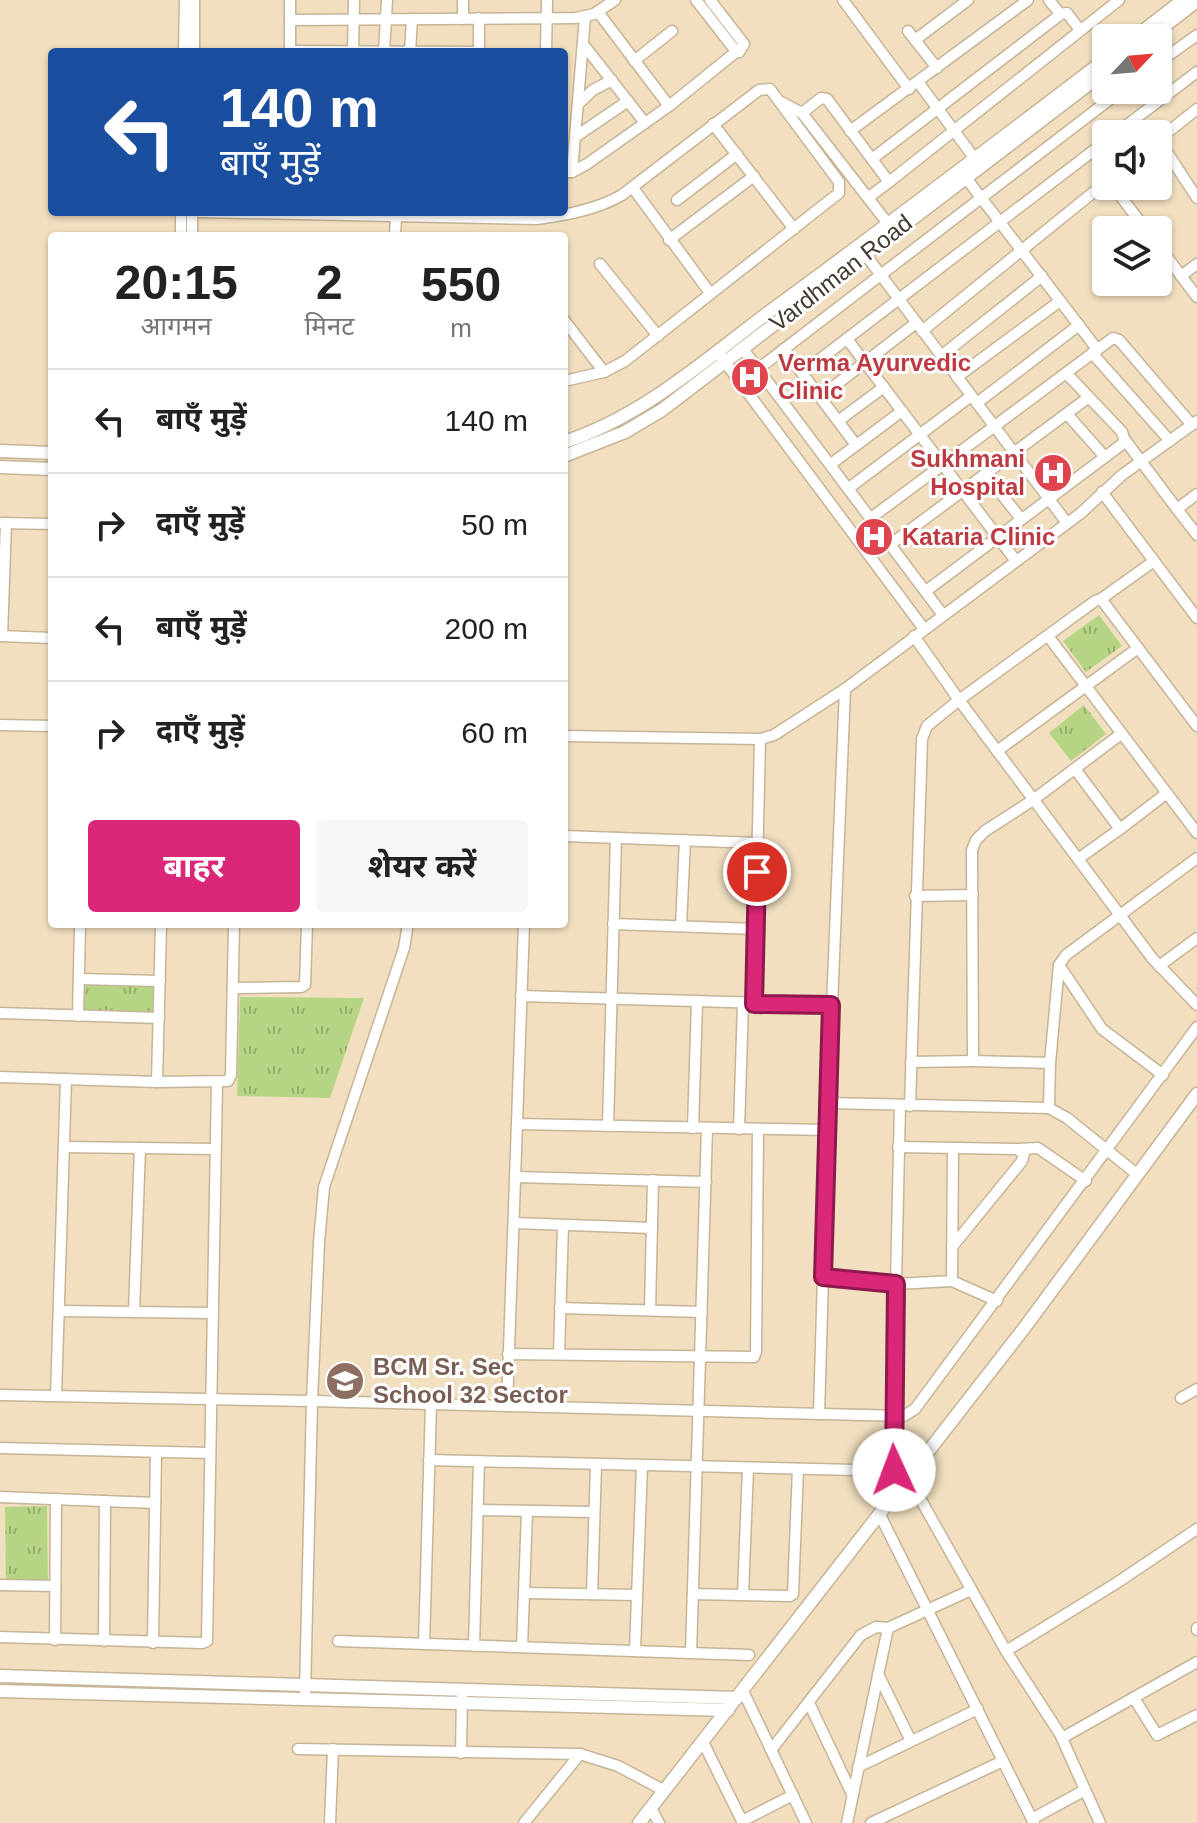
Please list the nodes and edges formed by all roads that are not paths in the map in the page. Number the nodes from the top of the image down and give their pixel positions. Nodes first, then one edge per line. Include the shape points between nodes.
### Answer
1 (185, 0) edge
2 (194, 0) edge
3 (290, 0) edge
4 (354, 0) edge
5 (387, 0) edge
6 (463, 0) edge
7 (547, 0) edge
8 (615, 0) edge
9 (696, 0) edge
10 (710, 0) edge
11 (843, 0) edge
12 (968, 0) edge
13 (1028, 0) edge
14 (1049, 0) edge
15 (1119, 0) edge
16 (1183, 0) edge
17 (1197, 1) edge
18 (598, 12) junction
19 (1060, 14) junction
20 (585, 17) junction
21 (479, 18) junction
22 (546, 18) junction
23 (386, 19) junction
24 (412, 19) junction
25 (463, 19) junction
26 (290, 20) junction
27 (354, 20) junction
28 (1152, 24) edge
29 (1167, 24) edge
30 (1080, 30) junction
31 (672, 31) dead end
32 (1197, 35) edge
33 (583, 44) junction
34 (184, 48) edge
35 (194, 48) edge
36 (290, 48) edge
37 (353, 48) edge
38 (384, 48) edge
39 (410, 48) edge
40 (479, 48) edge
41 (546, 48) edge
42 (736, 52) junction
43 (1172, 53) edge
44 (634, 61) junction
45 (937, 68) junction
46 (1092, 70) edge
47 (1197, 72) edge
48 (612, 80) junction
49 (1092, 82) edge
50 (913, 85) junction
51 (628, 101) junction
52 (780, 101) junction
53 (578, 104) junction
54 (1104, 104) edge
55 (669, 106) junction
56 (937, 109) junction
57 (1197, 109) edge
58 (802, 113) junction
59 (1134, 120) edge
60 (645, 123) junction
61 (713, 124) junction
62 (1172, 129) edge
63 (850, 131) junction
64 (954, 132) junction
65 (575, 137) junction
66 (1092, 151) edge
67 (737, 154) junction
68 (1172, 158) edge
69 (872, 159) junction
70 (975, 159) junction
71 (568, 172) edge
72 (754, 176) junction
73 (966, 178) junction
74 (889, 182) junction
75 (1193, 184) edge
76 (633, 188) junction
77 (1092, 194) edge
78 (869, 197) junction
79 (981, 197) junction
80 (1197, 198) edge
81 (677, 200) dead end
82 (568, 213) edge
83 (396, 216) joint
84 (558, 216) edge
85 (999, 221) junction
86 (889, 225) junction
87 (794, 229) junction
88 (395, 232) edge
89 (669, 240) junction
90 (862, 250) junction
91 (1023, 251) junction
92 (600, 264) dead end
93 (1172, 264) edge
94 (1197, 264) edge
95 (880, 275) junction
96 (1042, 276) junction
97 (1181, 276) junction
98 (710, 293) junction
99 (1197, 297) edge
100 (898, 300) junction
101 (1060, 301) junction
102 (568, 325) edge
103 (1079, 325) junction
104 (919, 327) junction
105 (658, 336) junction
106 (847, 339) junction
107 (743, 349) junction
108 (784, 349) junction
109 (1094, 351) junction
110 (721, 356) junction
111 (941, 356) junction
112 (865, 363) junction
113 (758, 369) junction
114 (604, 372) junction
115 (802, 373) junction
116 (1066, 373) junction
117 (957, 377) junction
118 (568, 380) edge
119 (884, 387) junction
120 (820, 397) junction
121 (1089, 397) junction
122 (974, 400) junction
123 (902, 411) junction
124 (1067, 414) junction
125 (838, 421) junction
126 (1194, 423) edge
127 (994, 426) junction
128 (920, 434) junction
129 (568, 440) edge
130 (1125, 440) junction
131 (1170, 441) junction
132 (856, 445) junction
133 (0, 451) edge
134 (48, 453) edge
135 (1014, 453) junction
136 (568, 455) edge
137 (1105, 457) junction
138 (1141, 462) junction
139 (831, 464) junction
140 (943, 465) junction
141 (0, 467) edge
142 (48, 469) edge
143 (985, 473) junction
144 (849, 488) junction
145 (963, 491) junction
146 (1102, 492) junction
147 (1197, 494) edge
148 (1049, 499) junction
149 (1177, 509) junction
150 (871, 518) junction
151 (1021, 519) junction
152 (3, 523) edge
153 (1067, 523) junction
154 (48, 524) edge
155 (1197, 535) edge
156 (997, 537) junction
157 (891, 544) junction
158 (1016, 561) junction
159 (1154, 561) junction
160 (926, 591) junction
161 (1101, 599) junction
162 (943, 615) junction
163 (1197, 618) edge
164 (924, 629) junction
165 (1, 636) edge
166 (914, 636) junction
167 (1048, 636) junction
168 (48, 638) edge
169 (1138, 648) junction
170 (1085, 686) junction
171 (845, 689) junction
172 (959, 700) junction
173 (0, 725) edge
174 (48, 726) edge
175 (1197, 726) edge
176 (1121, 734) junction
177 (568, 736) edge
178 (760, 739) junction
179 (997, 751) junction
180 (1075, 769) junction
181 (1167, 793) junction
182 (1033, 800) junction
183 (1120, 829) junction
184 (1197, 833) edge
185 (568, 836) edge
186 (616, 838) junction
187 (685, 840) junction
188 (758, 843) junction
189 (1197, 858) edge
190 (1078, 859) junction
191 (973, 895) junction
192 (915, 896) junction
193 (1120, 915) junction
194 (613, 924) junction
195 (681, 926) junction
196 (80, 928) edge
197 (161, 928) edge
198 (234, 928) edge
199 (307, 928) edge
200 (407, 928) edge
201 (524, 928) edge
202 (756, 929) junction
203 (1197, 938) edge
204 (1059, 965) junction
205 (1159, 966) junction
206 (79, 979) junction
207 (160, 981) junction
208 (233, 988) junction
209 (521, 996) junction
210 (611, 999) junction
211 (697, 1002) junction
212 (748, 1004) junction
213 (831, 1005) junction
214 (1197, 1005) edge
215 (0, 1013) edge
216 (78, 1016) junction
217 (159, 1018) junction
218 (1197, 1027) edge
219 (973, 1061) junction
220 (911, 1062) junction
221 (1050, 1063) junction
222 (1163, 1075) junction
223 (0, 1077) edge
224 (66, 1079) junction
225 (157, 1082) junction
226 (217, 1082) junction
227 (1197, 1094) edge
228 (828, 1103) junction
229 (905, 1106) junction
230 (1049, 1108) junction
231 (517, 1124) junction
232 (608, 1126) junction
233 (693, 1128) junction
234 (707, 1128) junction
235 (739, 1129) junction
236 (758, 1129) junction
237 (827, 1130) junction
238 (64, 1147) junction
239 (898, 1147) junction
240 (140, 1148) junction
241 (953, 1148) junction
242 (215, 1149) junction
243 (1019, 1149) junction
244 (1108, 1151) junction
245 (1138, 1175) junction
246 (515, 1177) junction
247 (653, 1180) junction
248 (1086, 1181) junction
249 (706, 1182) junction
250 (514, 1223) junction
251 (563, 1225) junction
252 (652, 1228) junction
253 (952, 1248) junction
254 (823, 1277) junction
255 (952, 1281) junction
256 (896, 1284) junction
257 (997, 1301) junction
258 (560, 1308) junction
259 (650, 1310) junction
260 (59, 1311) junction
261 (134, 1312) junction
262 (702, 1312) junction
263 (212, 1313) junction
264 (508, 1354) junction
265 (559, 1354) junction
266 (700, 1358) junction
267 (1197, 1389) edge
268 (0, 1395) edge
269 (56, 1396) junction
270 (1181, 1398) dead end
271 (211, 1399) junction
272 (312, 1401) junction
273 (431, 1404) junction
274 (507, 1406) junction
275 (699, 1411) junction
276 (819, 1414) junction
277 (893, 1416) junction
278 (0, 1448) edge
279 (156, 1452) junction
280 (210, 1453) junction
281 (429, 1460) junction
282 (479, 1461) junction
283 (596, 1464) junction
284 (642, 1465) junction
285 (697, 1466) junction
286 (748, 1468) junction
287 (798, 1469) junction
288 (894, 1470) junction
289 (908, 1477) junction
290 (0, 1497) edge
291 (56, 1499) junction
292 (105, 1501) junction
293 (155, 1503) junction
294 (478, 1510) junction
295 (527, 1511) junction
296 (594, 1512) junction
297 (879, 1513) junction
298 (1197, 1529) edge
299 (0, 1585) edge
300 (55, 1586) junction
301 (971, 1590) junction
302 (525, 1593) junction
303 (592, 1594) junction
304 (693, 1594) junction
305 (743, 1594) junction
306 (637, 1595) junction
307 (929, 1610) junction
308 (889, 1628) junction
309 (0, 1637) edge
310 (55, 1640) junction
311 (104, 1641) junction
312 (338, 1641) dead end
313 (153, 1643) junction
314 (424, 1644) junction
315 (474, 1646) junction
316 (522, 1647) junction
317 (635, 1651) junction
318 (1006, 1651) junction
319 (691, 1653) junction
320 (749, 1655) dead end
321 (1197, 1662) edge
322 (878, 1674) junction
323 (0, 1676) edge
324 (305, 1685) junction
325 (463, 1690) junction
326 (0, 1691) edge
327 (740, 1695) junction
328 (1134, 1698) junction
329 (305, 1701) junction
330 (462, 1703) junction
331 (809, 1703) junction
332 (978, 1709) junction
333 (728, 1710) junction
334 (1197, 1715) edge
335 (1062, 1738) junction
336 (911, 1741) junction
337 (703, 1742) junction
338 (298, 1749) dead end
339 (333, 1749) junction
340 (771, 1750) junction
341 (461, 1753) junction
342 (580, 1754) junction
343 (1003, 1761) junction
344 (858, 1767) junction
345 (1085, 1790) junction
346 (665, 1791) junction
347 (852, 1794) junction
348 (793, 1795) junction
349 (651, 1808) junction
350 (1033, 1821) edge
351 (742, 1822) edge
352 (330, 1823) edge
353 (524, 1823) edge
354 (639, 1823) edge
355 (659, 1823) edge
356 (806, 1823) edge
357 (847, 1823) edge
358 (871, 1823) edge
359 (1100, 1823) edge

1 - 34 street
2 - 35 street
3 - 26 street
4 - 27 street
5 - 23 street
6 - 25 street
7 - 22 street
8 - 18 street
9 - 42 street
10 - 42 street via 744,44
11 - 50 street
12 - 45 street via 912,35
13 - 45 street
14 - 19 street
15 - 30 street
16 - 28 street
17 - 29 street
18 - 20 street
18 - 44 street
19 - 30 street via 1067,13
19 - 56 street
20 - 22 street
20 - 33 street
21 - 22 street
21 - 25 street
21 - 40 street
22 - 41 street
23 - 24 street
23 - 27 street
23 - 38 street
24 - 25 street
24 - 39 street
26 - 27 street
26 - 36 street
27 - 37 street
30 - 64 street
31 - 44 street
32 - 43 street
33 - 48 street
33 - 53 street
42 - 55 street
44 - 55 street
45 - 50 street
46 - 70 street, Vardhman Road
47 - 59 street
48 - 51 street
48 - 53 street
49 - 73 street, Vardhman Road
50 - 56 street
50 - 63 street
51 - 60 street
51 - 65 street
52 - 58 street
52 - 61 street via 763,88
52 - 87 street via 840,185 837,195
53 - 65 street
54 - 79 street
55 - 60 street
56 - 64 street
56 - 69 street
57 - 62 street
58 - 63 street via 825,97
58 - 78 street
60 - 71 street
61 - 67 street
61 - 76 street
63 - 69 street
64 - 70 street
64 - 74 street
65 - 71 street
66 - 85 street
67 - 72 street
67 - 81 street
68 - 75 street
69 - 74 street
70 - 86 street, Vardhman Road
72 - 87 street
72 - 89 street
73 - 79 street
73 - 90 street, Vardhman Road
74 - 78 street
75 - 80 street
76 - 82 street via 607,203
76 - 89 street
77 - 91 street
78 - 86 street
79 - 85 street
79 - 95 street
83 - 84 street
83 - 88 street
85 - 91 street
85 - 100 street
86 - 90 street, Vardhman Road
87 - 98 street
89 - 98 street
90 - 95 street
90 - 107 street, Vardhman Road
90 - 110 street, Vardhman Road
91 - 96 street
91 - 104 street
92 - 105 street
93 - 97 street
94 - 97 street
95 - 100 street
95 - 108 street
96 - 101 street
96 - 111 street
97 - 99 street
98 - 105 street
100 - 104 street
100 - 106 street
101 - 103 street
101 - 117 street
102 - 114 street
103 - 109 street
103 - 122 street
104 - 111 street
104 - 112 street
105 - 114 street
106 - 112 street
106 - 115 street
107 - 110 street, Vardhman Road
107 - 113 street
108 - 113 street
108 - 115 street
109 - 116 street
109 - 126 street via 1109,340 1119,340
109 - 131 street
110 - 129 street, Vardhman Road via 603,427
110 - 136 street, Vardhman Road via 645,422
110 - 164 street
111 - 117 street
112 - 119 street
112 - 120 street
113 - 139 street
114 - 118 street
115 - 120 street
116 - 121 street
116 - 127 street
117 - 122 street
119 - 123 street
119 - 125 street
120 - 125 street
121 - 124 street
121 - 130 street
122 - 127 street
122 - 128 street
123 - 128 street
123 - 132 street
124 - 135 street
124 - 137 street
125 - 132 street
126 - 131 street
127 - 135 street
127 - 140 street
128 - 140 street
128 - 144 street
130 - 137 street
130 - 138 street
131 - 138 street
132 - 139 street
133 - 134 street
135 - 143 street
135 - 148 street
137 - 148 street
138 - 146 street
138 - 149 street
139 - 144 street
140 - 145 street
140 - 150 street
141 - 142 street
143 - 145 street
143 - 151 street
144 - 150 street
145 - 156 street
145 - 157 street
146 - 153 street
146 - 159 street
147 - 149 street
148 - 151 street
148 - 153 street
149 - 155 street
150 - 157 street
151 - 156 street
152 - 154 street
152 - 165 street
153 - 158 street
156 - 158 street
156 - 160 street
157 - 160 street
158 - 162 street
159 - 161 street
159 - 163 street
160 - 162 street
161 - 167 street
161 - 169 street
162 - 164 street
164 - 166 street
165 - 168 street
166 - 171 street
166 - 172 street
167 - 170 street
167 - 172 street
169 - 170 street
169 - 175 street
170 - 176 street
170 - 179 street
171 - 178 street
171 - 213 street
172 - 179 street
172 - 192 street via 923,734
173 - 174 street
176 - 180 street
176 - 181 street
177 - 178 street
178 - 188 street
179 - 182 street
180 - 182 street
180 - 183 street
181 - 183 street
181 - 184 street
182 - 190 street
182 - 191 street via 976,840 971,855
183 - 190 street
185 - 186 street
186 - 187 street
186 - 194 street
187 - 188 street
187 - 195 street
188 - 202 street
189 - 193 street
190 - 193 street
191 - 192 street
191 - 219 street
192 - 220 street
193 - 204 street
193 - 205 street
194 - 195 street
194 - 210 street
195 - 202 street
196 - 206 street
197 - 207 street
198 - 208 street
199 - 208 street via 305,985
200 - 272 street via 324,1187
201 - 209 street
202 - 212 street
203 - 205 street
204 - 221 street
204 - 222 street via 1102,1029
205 - 214 street
206 - 207 street
206 - 216 street
207 - 217 street
208 - 226 street via 231,1075 228,1081
209 - 210 street
209 - 231 street
210 - 211 street
210 - 232 street
211 - 212 street
211 - 233 street
212 - 213 street
212 - 235 street
213 - 228 street
215 - 216 street
216 - 217 street
217 - 225 street
218 - 222 street
219 - 220 street
219 - 221 street
220 - 229 street
221 - 230 street
222 - 244 street
223 - 224 street
224 - 225 street
224 - 238 street
225 - 226 street
226 - 242 street
227 - 245 street
228 - 229 street
228 - 237 street
229 - 230 street
229 - 239 street
230 - 244 street
231 - 232 street
231 - 246 street
232 - 233 street
233 - 234 street
234 - 235 street
234 - 249 street
235 - 236 street
236 - 237 street
236 - 266 street via 756,1352 749,1358
237 - 254 street
238 - 240 street
238 - 260 street
239 - 241 street
239 - 256 street
240 - 242 street
240 - 261 street
241 - 243 street
241 - 253 street
242 - 263 street
243 - 248 street via 1038,1148
243 - 253 street via 1022,1161
244 - 245 street
244 - 248 street
245 - 289 street
246 - 247 street
246 - 250 street
247 - 249 street
247 - 252 street
248 - 257 street
249 - 262 street
250 - 251 street
250 - 264 street
251 - 252 street
251 - 258 street
252 - 259 street
253 - 255 street
254 - 256 street
254 - 276 street
255 - 256 street
255 - 257 street
256 - 277 street
257 - 277 street via 915,1409
258 - 259 street
258 - 265 street
259 - 262 street
260 - 261 street
260 - 269 street
261 - 263 street
262 - 266 street
263 - 271 street
264 - 265 street
264 - 274 street
265 - 266 street
266 - 275 street
267 - 270 street
268 - 269 street
269 - 271 street
271 - 272 street
271 - 280 street
272 - 273 street
272 - 324 street
273 - 274 street
273 - 281 street
274 - 275 street
275 - 276 street
275 - 285 street
276 - 277 street
277 - 288 street
278 - 279 street
279 - 280 street
279 - 293 street
280 - 313 street via 207,1641
281 - 282 street
281 - 314 street
282 - 283 street
282 - 294 street
283 - 284 street
283 - 296 street
284 - 285 street
284 - 306 street
285 - 286 street
285 - 304 street
286 - 287 street
286 - 305 street
287 - 288 street
287 - 305 street via 793,1594
288 - 289 street
289 - 297 street
289 - 301 street
290 - 291 street
291 - 292 street
291 - 300 street
292 - 293 street
292 - 311 street
293 - 313 street
294 - 295 street
294 - 315 street
295 - 296 street
295 - 302 street
296 - 303 street
297 - 307 street
297 - 327 street
298 - 318 street
299 - 300 street
300 - 310 street
301 - 307 street
301 - 318 street
302 - 303 street
302 - 316 street
303 - 306 street
304 - 305 street
304 - 319 street
306 - 317 street
307 - 308 street
307 - 332 street
308 - 322 street
308 - 331 street via 876,1627 861,1635
309 - 310 street
310 - 311 street
311 - 313 street
312 - 314 street
314 - 315 street
315 - 316 street
316 - 317 street
317 - 319 street
318 - 335 street
319 - 320 street
321 - 328 street
322 - 336 street
322 - 344 street
323 - 324 street
324 - 325 street
324 - 329 street
325 - 327 street
325 - 330 street
326 - 329 street
327 - 333 street
327 - 340 street
328 - 334 street via 1157,1735
328 - 335 street
329 - 330 street
330 - 333 street
330 - 341 street
331 - 340 street
331 - 347 street
332 - 336 street
332 - 343 street
333 - 337 street
335 - 345 street
336 - 344 street
337 - 346 street
337 - 351 street
338 - 339 street
339 - 341 street
339 - 352 street
340 - 348 street
341 - 342 street
342 - 346 street via 618,1766
342 - 353 street
343 - 350 street
343 - 358 street
344 - 347 street
345 - 350 street
345 - 359 street
346 - 349 street
347 - 357 street
348 - 351 street
348 - 356 street
349 - 354 street
349 - 355 street

